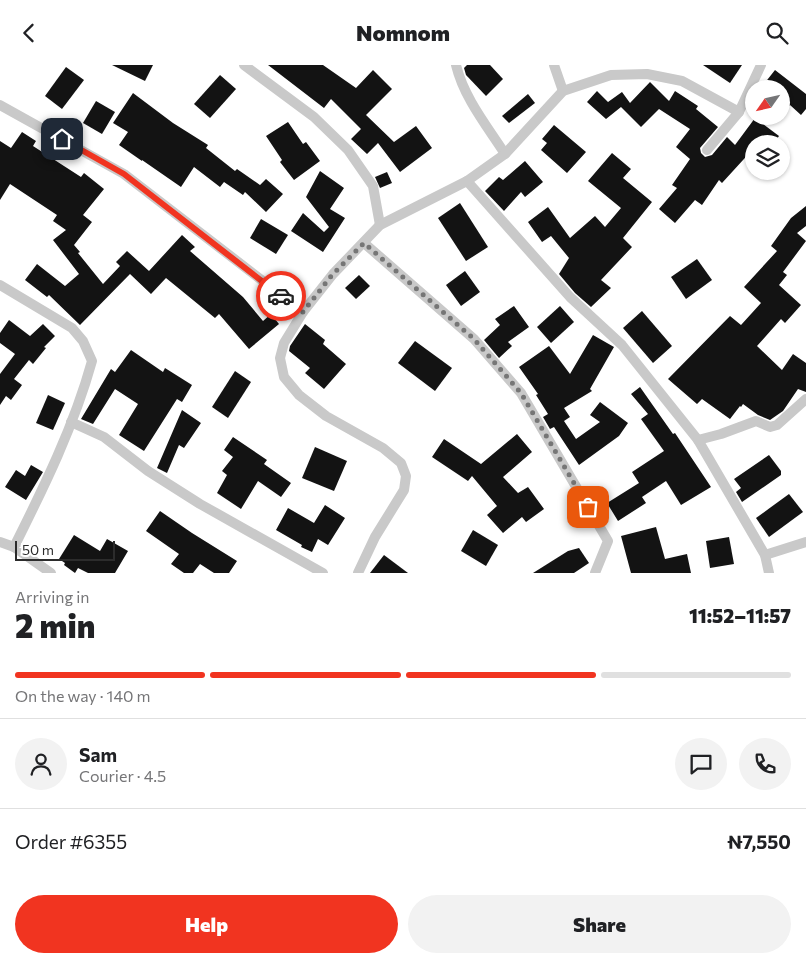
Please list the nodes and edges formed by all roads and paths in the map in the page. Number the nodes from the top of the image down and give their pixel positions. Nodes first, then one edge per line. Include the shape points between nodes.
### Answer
1 (244, 65) edge
2 (456, 65) edge
3 (554, 65) edge
4 (761, 65) edge
5 (563, 91) junction
6 (0, 105) edge
7 (739, 113) junction
8 (707, 150) dead end
9 (505, 154) junction
10 (467, 181) junction
11 (380, 225) junction
12 (364, 243) junction
13 (0, 285) edge
14 (303, 312) junction
15 (806, 399) edge
16 (71, 422) junction
17 (698, 440) junction
18 (0, 542) edge
19 (806, 542) edge
20 (14, 547) junction
21 (765, 555) junction
22 (51, 573) edge
23 (323, 573) edge
24 (358, 573) edge
25 (595, 573) edge
26 (769, 573) edge

1 - 11 street via 314,117 348,150 373,186
2 - 9 street via 471,102
3 - 5 street
4 - 7 street
5 - 7 street via 611,75 647,74 682,81
5 - 9 street
6 - 14 street via 124,174
7 - 8 street
9 - 10 street
10 - 11 street
10 - 17 street via 570,297 622,345
11 - 12 street
12 - 14 street via 332,275
12 - 25 street via 474,339 521,393 608,541
13 - 16 street via 72,328 83,341 92,361
14 - 24 street via 284,343 280,358 284,377 299,395 326,416 383,448 401,463 406,476 404,490 375,537
15 - 17 street via 777,425 770,427 756,421
16 - 20 street
16 - 23 street via 104,437 148,471 200,504
17 - 21 street
18 - 20 street
19 - 21 street
20 - 22 street
21 - 26 street

